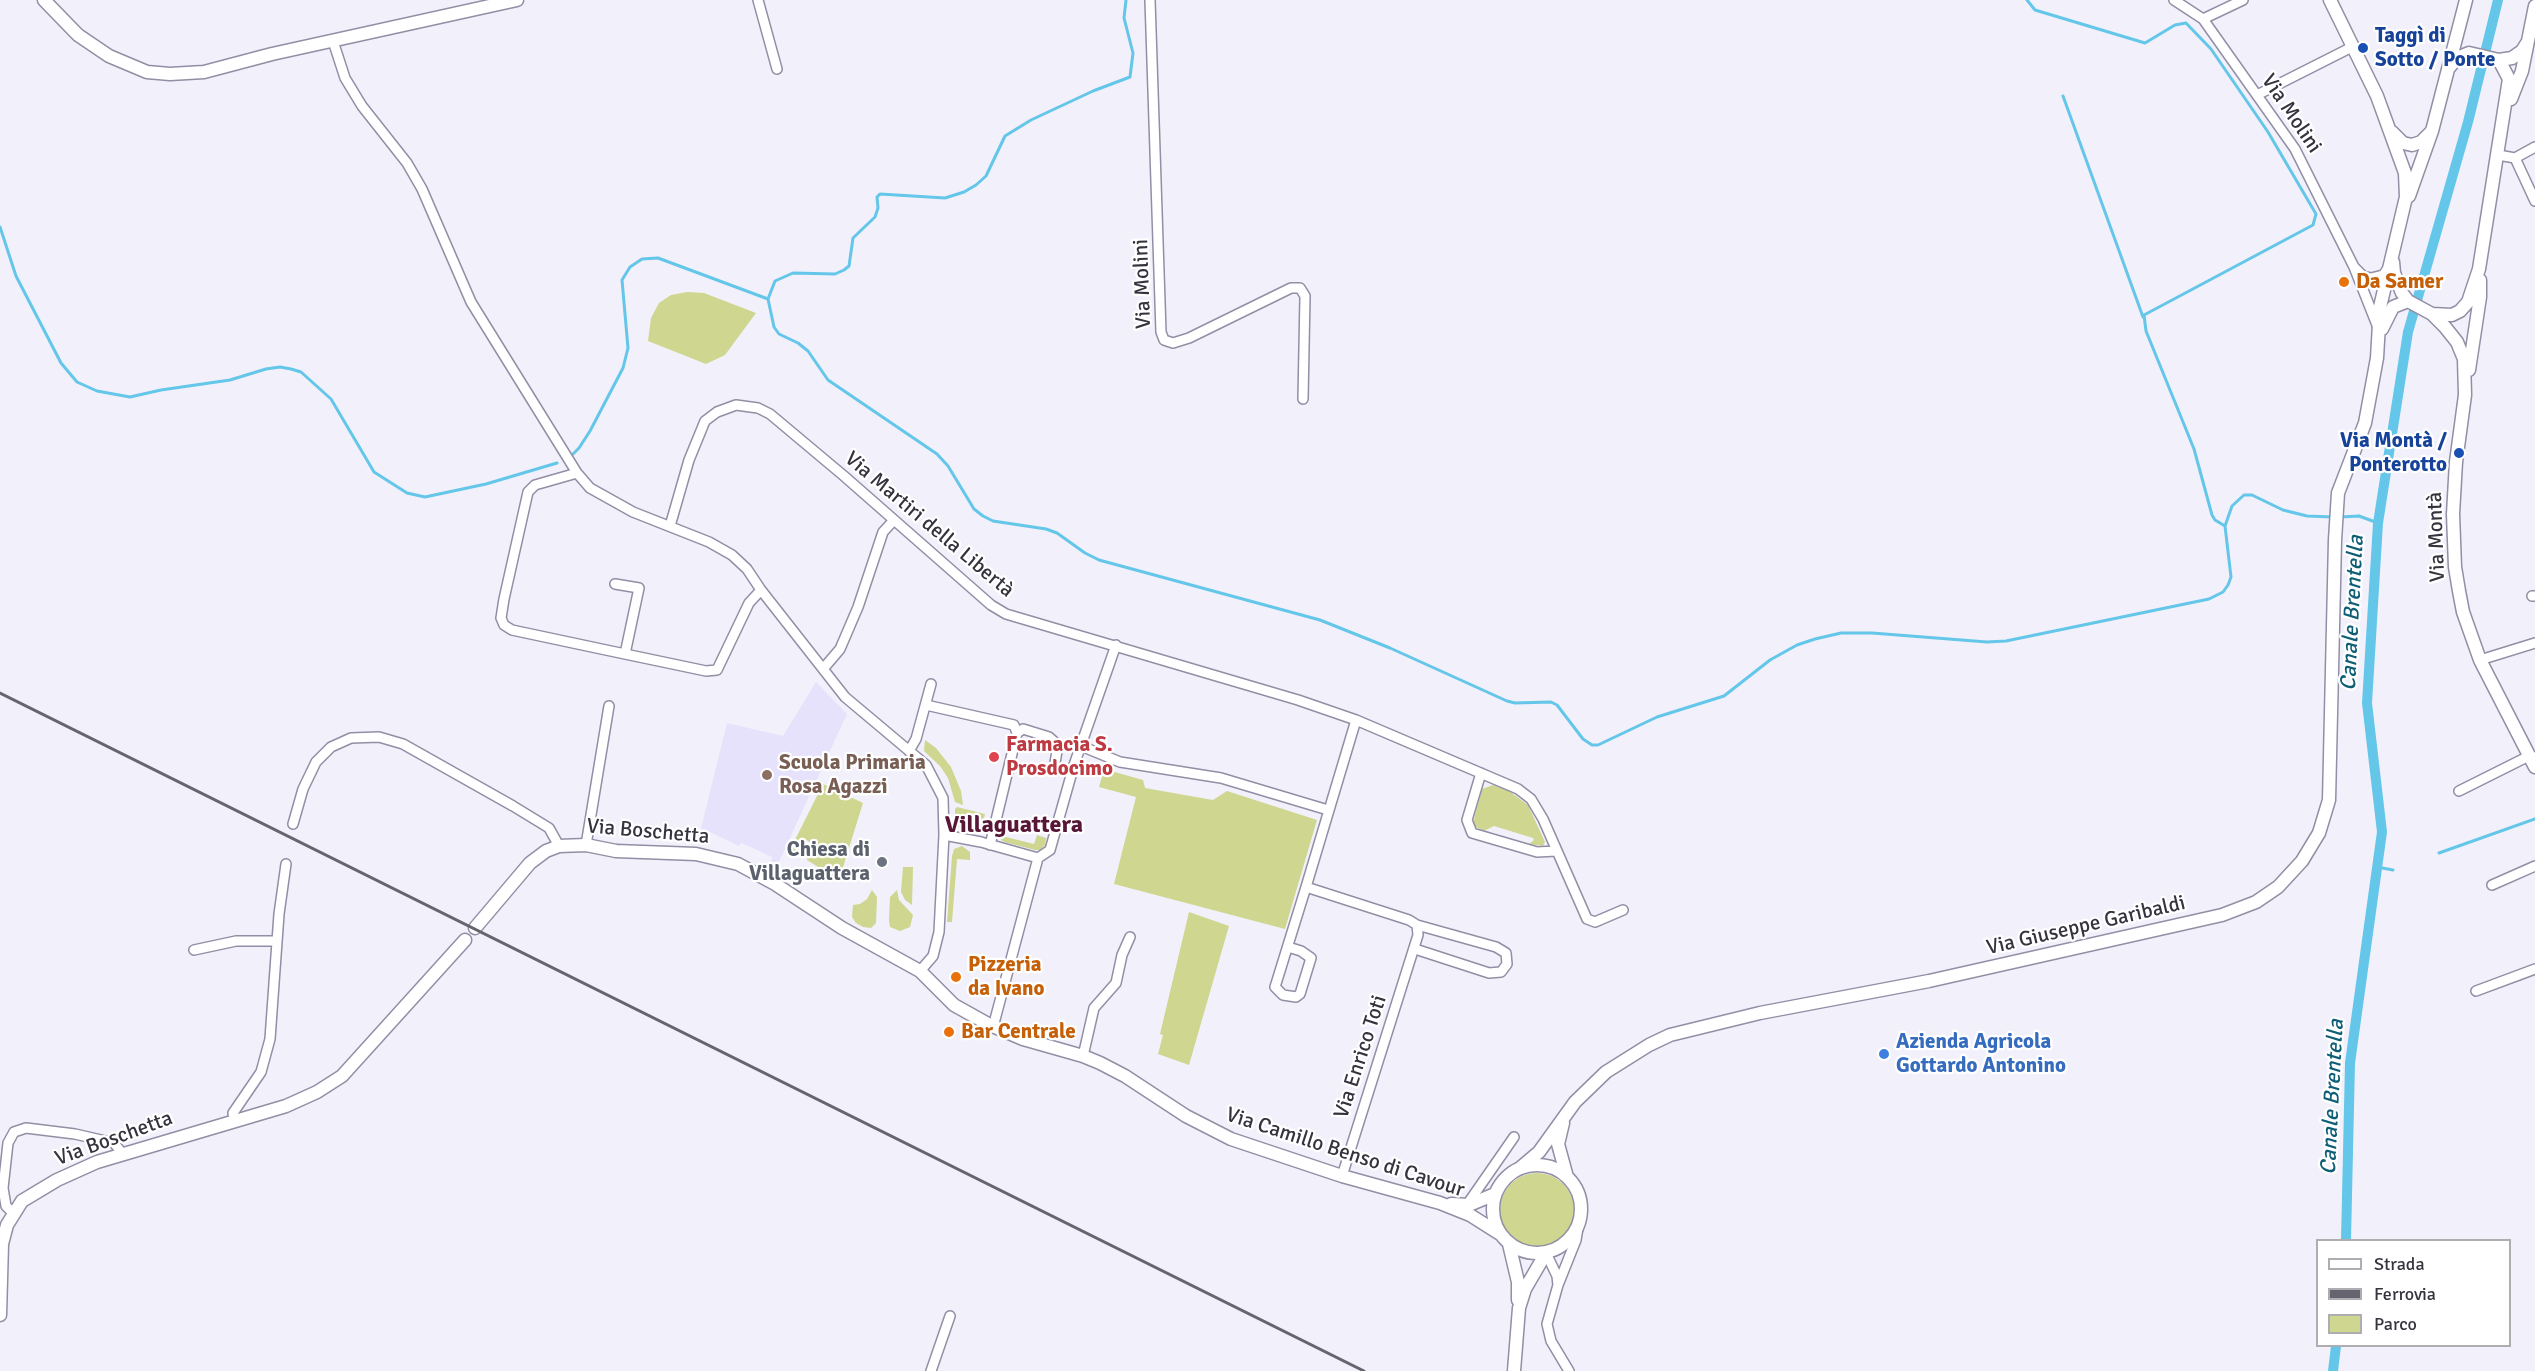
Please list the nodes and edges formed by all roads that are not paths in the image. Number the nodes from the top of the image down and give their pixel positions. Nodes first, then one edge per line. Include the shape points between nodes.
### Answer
1 (44, 0) edge
2 (517, 0) edge
3 (758, 0) edge
4 (1150, 0) edge
5 (2174, 0) edge
6 (2243, 0) edge
7 (2330, 0) edge
8 (2466, 0) edge
9 (2535, 6) edge
10 (2203, 20) junction
11 (2459, 24) junction
12 (333, 41) junction
13 (2527, 42) junction
14 (2354, 46) junction
15 (2471, 53) junction
16 (2497, 60) junction
17 (777, 69) dead end
18 (2447, 70) junction
19 (2257, 95) junction
20 (2505, 113) junction
21 (2391, 132) junction
22 (2432, 132) junction
23 (2535, 147) edge
24 (2498, 155) junction
25 (2515, 158) junction
26 (2535, 201) edge
27 (2406, 206) junction
28 (2393, 252) junction
29 (2354, 267) junction
30 (2389, 267) junction
31 (2480, 269) junction
32 (2409, 301) junction
33 (2431, 314) junction
34 (2379, 333) junction
35 (2465, 394) junction
36 (1303, 399) dead end
37 (577, 473) junction
38 (894, 520) junction
39 (670, 526) junction
40 (615, 584) dead end
41 (761, 590) junction
42 (2535, 643) edge
43 (1116, 645) junction
44 (625, 654) junction
45 (2480, 660) junction
46 (823, 669) junction
47 (931, 684) dead end
48 (926, 705) junction
49 (609, 706) dead end
50 (1356, 720) junction
51 (1017, 733) junction
52 (1081, 746) junction
53 (909, 751) junction
54 (2533, 760) edge
55 (1055, 763) dead end
56 (1481, 773) junction
57 (2459, 791) dead end
58 (1328, 810) junction
59 (293, 824) dead end
60 (944, 835) junction
61 (990, 844) junction
62 (586, 845) junction
63 (559, 846) junction
64 (1556, 851) junction
65 (1038, 858) junction
66 (285, 864) dead end
67 (2535, 866) edge
68 (2492, 885) dead end
69 (1306, 887) junction
70 (1623, 910) dead end
71 (1417, 925) junction
72 (475, 928) dead end
73 (1130, 937) dead end
74 (277, 940) junction
75 (465, 940) dead end
76 (1288, 946) junction
77 (1415, 949) junction
78 (194, 950) dead end
79 (2535, 969) edge
80 (920, 971) junction
81 (2476, 991) dead end
82 (993, 1027) junction
83 (1083, 1056) junction
84 (1567, 1113) junction
85 (234, 1121) junction
86 (1514, 1137) dead end
87 (122, 1153) junction
88 (1520, 1168) junction
89 (1342, 1176) junction
90 (1567, 1177) junction
91 (1495, 1194) junction
92 (1465, 1208) junction
93 (13, 1213) junction
94 (1579, 1222) junction
95 (1500, 1234) junction
96 (1509, 1244) junction
97 (1546, 1252) junction
98 (1532, 1276) junction
99 (1558, 1285) junction
100 (1519, 1308) junction
101 (0, 1315) edge
102 (950, 1316) dead end
103 (931, 1371) edge
104 (1514, 1371) edge
105 (1569, 1371) edge

1 - 12 main road via 93,46 147,72 204,72
2 - 12 main road
3 - 17 street
4 - 36 street, Via Molini via 1164,340 1173,343 1189,338 1291,288 1300,288 1305,296
5 - 10 street, Via Molini
6 - 10 street
7 - 14 main road
8 - 11 main road
9 - 13 main road
10 - 19 street, Via Molini
11 - 15 main road via 2463,44
11 - 18 main road
12 - 37 street via 345,78 422,189 471,302
13 - 16 main road via 2511,58
13 - 20 main road via 2522,70
14 - 19 street
14 - 21 main road
15 - 16 main road
15 - 18 main road via 2457,58
16 - 20 main road via 2509,79
18 - 22 main road
19 - 29 street, Via Molini via 2295,149
20 - 24 main road
21 - 22 main road via 2403,143 2412,145
21 - 27 main road via 2405,173
22 - 27 main road
23 - 25 street
24 - 25 street
24 - 31 main road
25 - 26 street
27 - 28 main road
28 - 30 main road
28 - 32 main road via 2396,279
29 - 30 street via 2371,278
29 - 34 street, Via Molini
30 - 34 main road
31 - 33 main road via 2468,302 2460,311 2452,315
31 - 35 main road via 2480,297
32 - 33 main road, Via Montà
32 - 34 main road via 2393,307
33 - 35 main road, Via Montà via 2450,333 2464,359
34 - 84 main road, Via Giuseppe Garibaldi via 2365,423 2341,481 2337,504 2329,800 2319,833 2302,861 2278,887 2256,902 2222,915 1670,1035 1606,1072
35 - 45 main road, Via Montà via 2456,462 2453,540 2463,612
37 - 39 street via 590,488 616,503
37 - 44 street via 535,485 528,492 501,618 512,630
38 - 39 street, Via Martiri della Libertà via 770,414 736,405 705,421
38 - 43 street, Via Martiri della Libertà via 1006,614
38 - 46 street via 883,532 840,649
39 - 41 street via 732,555
40 - 44 street via 639,588
41 - 44 street via 749,603 717,670 706,672
41 - 46 street
42 - 45 street
43 - 50 street, Via Martiri della Libertà
43 - 52 street
45 - 54 main road, Via Montà
46 - 53 street via 844,697
47 - 48 street
48 - 51 street via 1014,725
48 - 53 street
49 - 62 street
50 - 56 street, Via Martiri della Libertà
50 - 58 street
51 - 55 street via 1023,729 1050,737 1058,745
51 - 61 street
52 - 58 street via 1120,762 1221,778
52 - 65 street via 1050,850
53 - 60 street via 926,765 937,783 943,798
54 - 57 street, Via Montà
56 - 64 street, Via Martiri della Libertà via 1531,799
56 - 64 street via 1467,820 1472,833 1536,852
58 - 69 street
59 - 63 street, Via Boschetta via 316,762 331,747 351,738 379,737 403,744 513,806 549,828
60 - 61 street
60 - 80 street via 939,932 933,956
61 - 65 street
62 - 63 main road, Via Boschetta
62 - 80 main road, Via Boschetta via 616,851 696,854 738,864
63 - 72 main road, Via Boschetta via 530,863
64 - 70 street, Via Martiri della Libertà via 1587,919 1595,922
65 - 82 street
66 - 74 street
67 - 68 street
69 - 71 street
69 - 76 street
71 - 77 street, Via Enrico Toti
71 - 77 street via 1496,947 1506,953 1507,964 1501,972 1489,973
73 - 83 street via 1116,983 1094,1008
74 - 78 street via 236,941
74 - 85 street via 270,1039 261,1072 233,1113
75 - 85 main road, Via Boschetta via 342,1076 286,1106
76 - 76 street via 1311,958 1300,994 1290,998 1275,987
77 - 89 street, Via Enrico Toti
79 - 81 street
80 - 82 main road, Via Camillo Benso di Cavour via 954,1005
82 - 83 main road, Via Camillo Benso di Cavour
83 - 89 main road, Via Camillo Benso di Cavour via 1125,1076 1186,1116 1231,1139
84 - 88 main road, Via Giuseppe Garibaldi via 1539,1152
84 - 90 main road, Via Giuseppe Garibaldi via 1558,1144
85 - 87 main road, Via Boschetta
86 - 92 street
87 - 93 main road, Via Boschetta via 57,1180 22,1201
87 - 93 street via 114,1143 75,1134 26,1128 14,1132 8,1143 3,1188 4,1201
88 - 90 main road via 1545,1166
88 - 91 main road via 1501,1183
89 - 92 main road, Via Camillo Benso di Cavour
90 - 94 main road via 1579,1198
91 - 92 main road
91 - 95 main road via 1493,1215
92 - 95 main road, Via Camillo Benso di Cavour
93 - 101 main road, Via Boschetta via 2,1244
94 - 97 main road via 1567,1242
94 - 99 street
95 - 96 main road
96 - 97 main road via 1521,1251
96 - 100 main road via 1518,1282
97 - 98 main road
97 - 99 street
98 - 99 street via 1549,1273
98 - 100 main road
99 - 105 street via 1547,1324 1551,1341
100 - 104 main road
102 - 103 street

